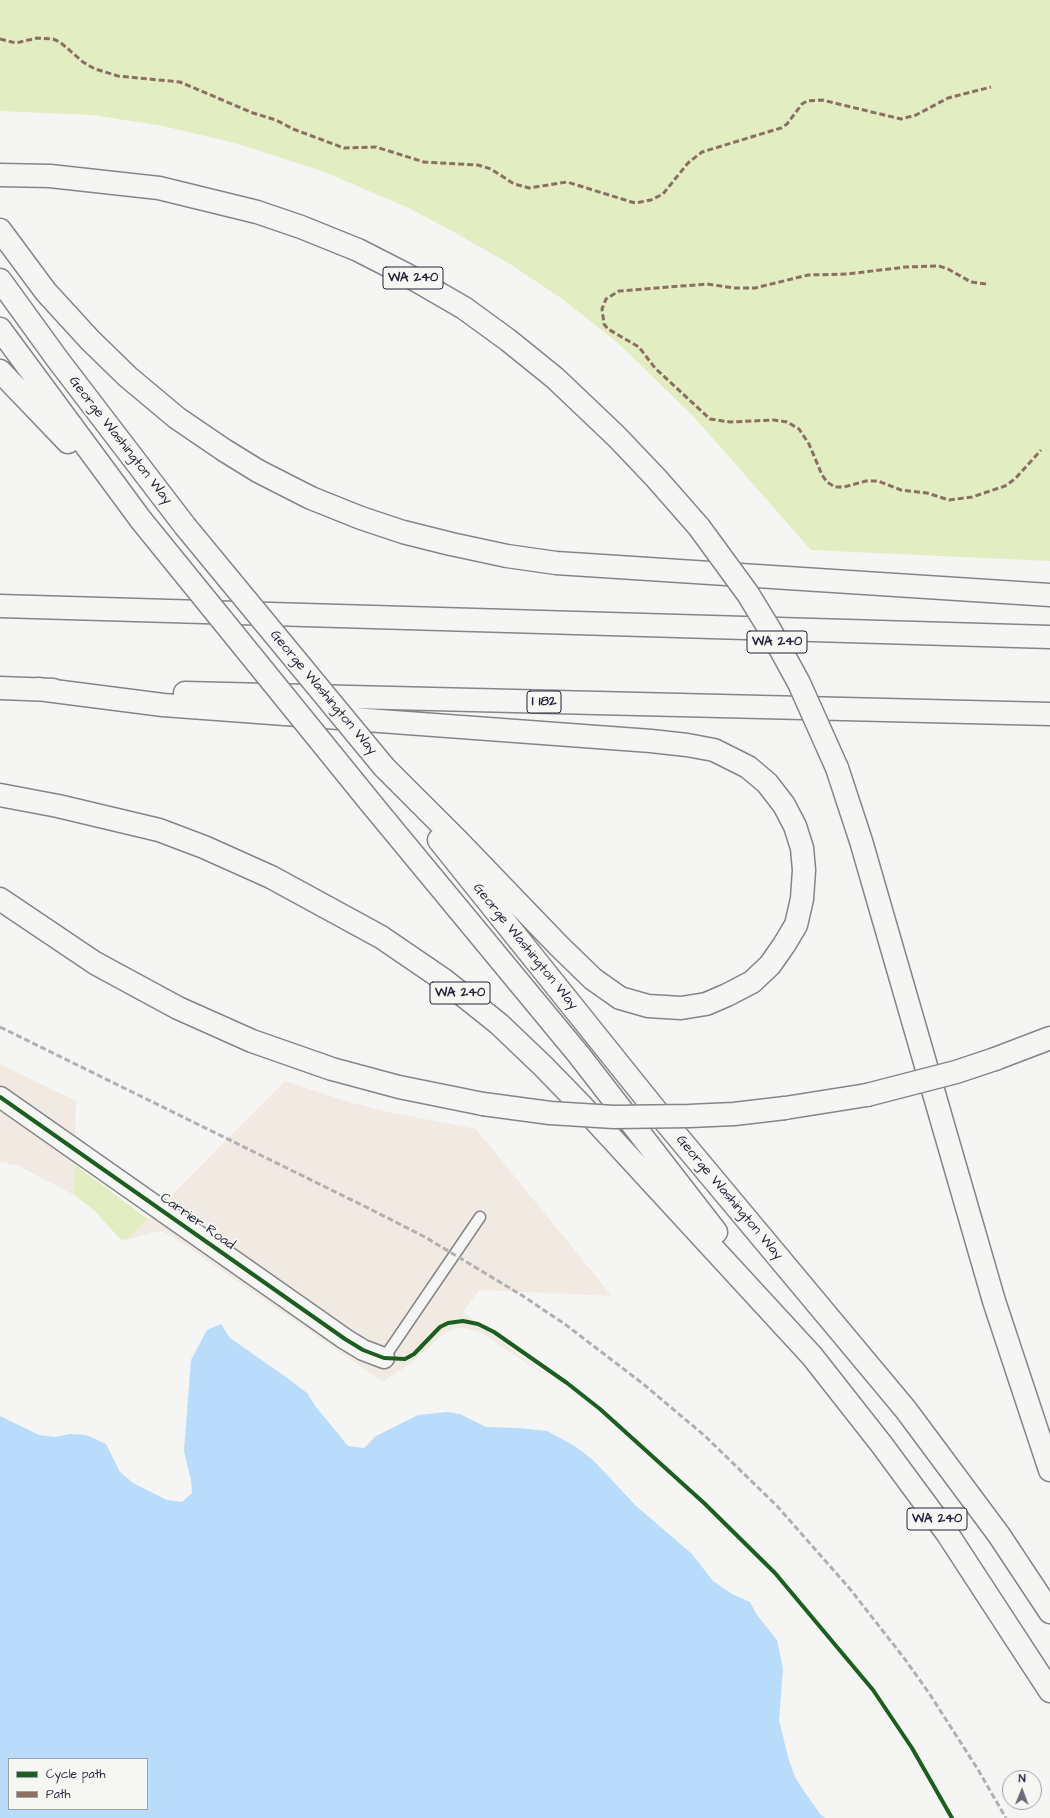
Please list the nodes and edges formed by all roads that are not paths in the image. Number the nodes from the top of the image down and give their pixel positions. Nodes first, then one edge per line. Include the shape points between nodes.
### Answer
1 (0, 175) edge
2 (0, 230) edge
3 (0, 280) edge
4 (0, 329) edge
5 (0, 371) edge
6 (138, 517) junction
7 (1050, 595) edge
8 (0, 605) edge
9 (1050, 637) edge
10 (0, 688) edge
11 (38, 689) junction
12 (1050, 714) edge
13 (384, 767) junction
14 (0, 795) edge
15 (0, 899) edge
16 (1050, 1038) edge
17 (0, 1097) edge
18 (480, 1217) dead end
19 (812, 1356) junction
20 (384, 1358) joint
21 (1050, 1470) edge
22 (1050, 1612) edge
23 (1050, 1691) edge

1 - 21 highway, WA 240, bridge via 50,176 159,188 207,198 301,227 358,250 464,308 555,378 622,442 699,527 748,594 770,630 799,683 837,768 866,856 994,1301
2 - 7 highway via 46,292 90,340 128,377 177,418 258,471 311,498 368,520 451,544 556,563
3 - 13 highway, George Washington Way, bridge via 185,526
4 - 6 highway, George Washington Way
5 - 6 highway
6 - 19 highway, George Washington Way, bridge via 579,1055
8 - 9 highway
10 - 11 highway, I 182
11 - 12 highway, I 182
11 - 13 highway via 163,705 651,741 714,750 748,767 767,784 784,805 795,826 802,848 804,870 802,899 796,925 770,965 752,982 706,1004 681,1008 648,1006 620,998 593,979 559,946
13 - 22 highway, George Washington Way via 658,1113 906,1410 999,1535
14 - 19 highway, WA 240 via 121,820 204,847 271,877 381,937 438,976 498,1024 543,1066
15 - 16 highway, bridge via 102,966 178,1008 252,1041 332,1069 399,1087 483,1104 550,1113 689,1116 786,1108 867,1095 936,1078
17 - 20 street, Carrier Road via 345,1340
18 - 20 lane
19 - 23 highway, WA 240 via 947,1533

